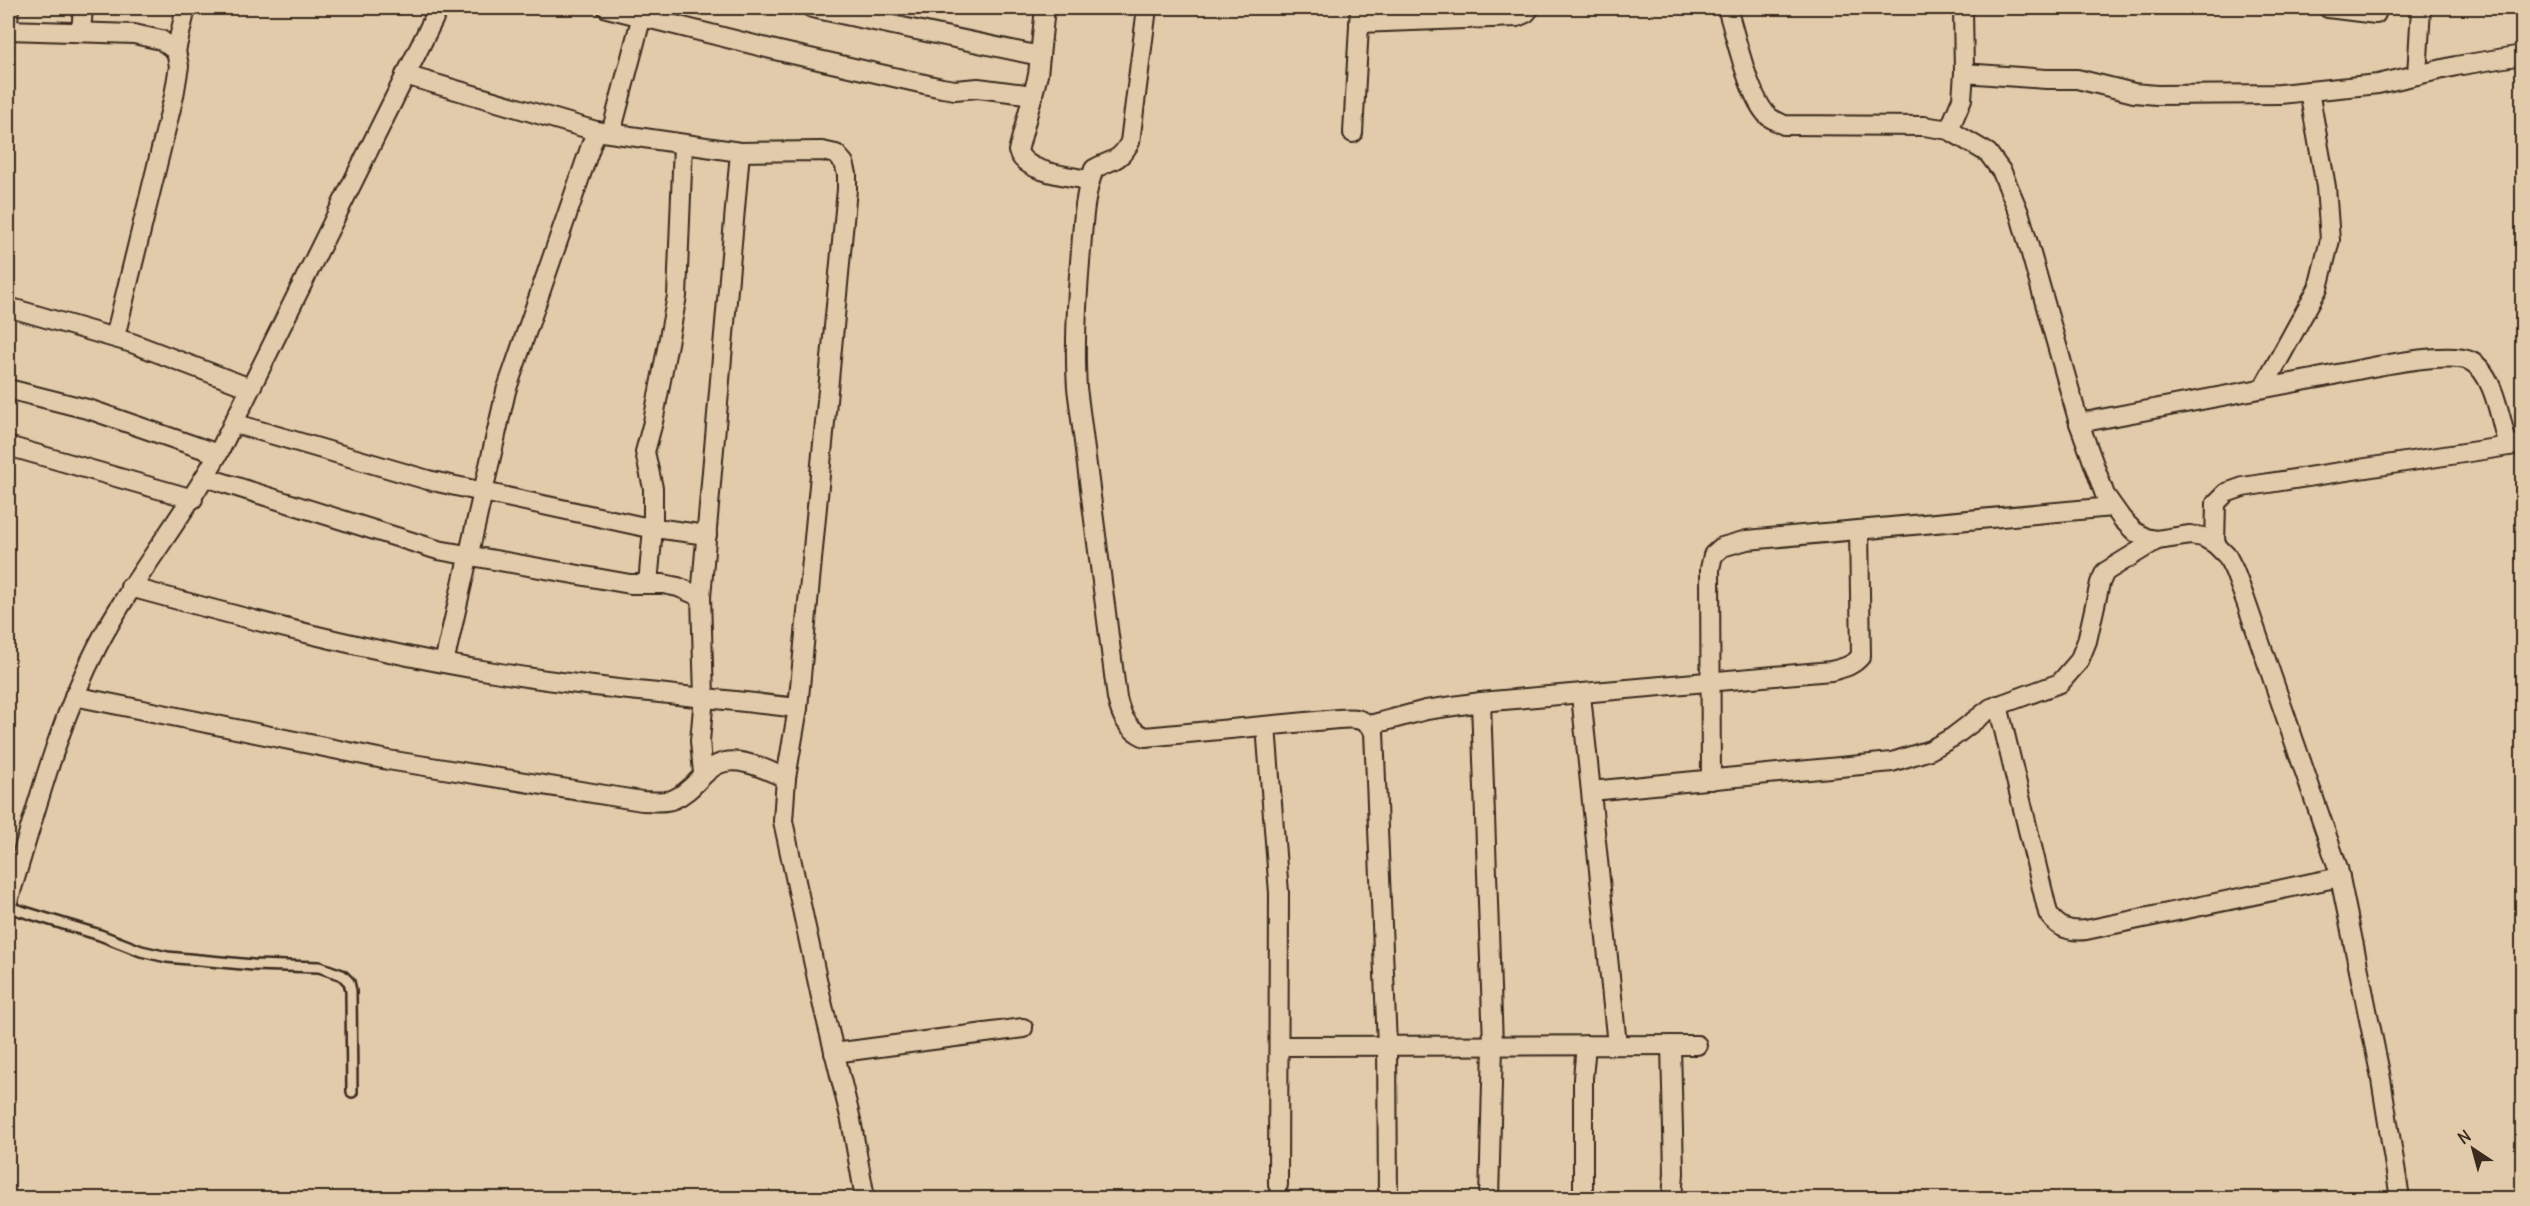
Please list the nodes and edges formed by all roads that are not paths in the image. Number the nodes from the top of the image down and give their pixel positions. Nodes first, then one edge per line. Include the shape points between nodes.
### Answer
1 (9, 8) edge
2 (83, 8) edge
3 (186, 8) edge
4 (439, 8) edge
5 (607, 8) edge
6 (812, 8) edge
7 (1045, 8) edge
8 (1147, 8) edge
9 (1530, 8) edge
10 (1727, 8) edge
11 (1963, 8) edge
12 (2328, 8) edge
13 (2421, 8) edge
14 (643, 12) edge
15 (2376, 14) dead end
16 (1359, 15) edge
17 (8, 24) edge
18 (8, 30) edge
19 (81, 32) junction
20 (176, 51) junction
21 (2523, 55) edge
22 (1040, 56) junction
23 (1964, 73) junction
24 (405, 75) junction
25 (2417, 75) junction
26 (2309, 91) junction
27 (1033, 94) junction
28 (1949, 130) junction
29 (604, 132) junction
30 (1353, 133) dead end
31 (683, 145) junction
32 (740, 152) junction
33 (1089, 180) junction
34 (8, 307) edge
35 (116, 337) junction
36 (250, 388) junction
37 (2263, 388) junction
38 (8, 390) edge
39 (233, 423) junction
40 (2079, 423) junction
41 (2515, 445) edge
42 (8, 446) edge
43 (218, 454) junction
44 (205, 477) junction
45 (483, 492) junction
46 (193, 499) junction
47 (2112, 507) junction
48 (653, 528) junction
49 (1858, 530) junction
50 (706, 535) junction
51 (2157, 540) junction
52 (2215, 544) junction
53 (468, 556) junction
54 (648, 584) junction
55 (130, 587) junction
56 (701, 597) junction
57 (444, 663) junction
58 (1710, 683) junction
59 (1581, 695) junction
60 (74, 696) junction
61 (704, 697) junction
62 (1481, 702) junction
63 (1998, 705) junction
64 (798, 708) junction
65 (1370, 724) junction
66 (1266, 726) junction
67 (703, 773) junction
68 (786, 778) junction
69 (1711, 780) junction
70 (1591, 791) junction
71 (2340, 877) junction
72 (8, 901) edge
73 (8, 907) edge
74 (1023, 1028) dead end
75 (1493, 1045) junction
76 (1586, 1045) junction
77 (1617, 1045) junction
78 (1671, 1045) junction
79 (1697, 1045) dead end
80 (1280, 1046) junction
81 (1387, 1046) junction
82 (834, 1053) junction
83 (352, 1092) dead end
84 (1278, 1185) dead end
85 (1388, 1195) dead end
86 (865, 1198) edge
87 (1489, 1198) edge
88 (1583, 1198) edge
89 (1672, 1198) edge
90 (2400, 1198) edge

1 - 17 street
2 - 19 street
3 - 20 street
4 - 24 street
5 - 14 street
6 - 22 street
7 - 22 street
8 - 33 street via 1130,142 1124,154 1094,169
9 - 16 street via 1516,17
10 - 28 street via 1760,107 1770,118 1784,125 1924,126
11 - 23 street
12 - 15 street
13 - 25 street
14 - 27 street via 779,51 942,88
14 - 29 street
16 - 30 street
18 - 19 street
19 - 20 street via 134,34 161,40
20 - 35 street via 179,66 174,96
21 - 25 street
22 - 27 street
23 - 26 street via 2077,79 2157,95
23 - 28 street via 1962,99
24 - 29 street
24 - 36 street
25 - 26 street via 2378,84
26 - 37 street via 2326,187 2330,240 2318,288
27 - 33 street via 1020,158 1034,168
28 - 40 street via 1988,153 2012,192
29 - 31 street
29 - 45 street via 506,391
31 - 32 street
31 - 48 street via 677,296 645,452 652,488
32 - 50 street
32 - 64 street via 822,151 836,154 848,174
33 - 66 street via 1077,289 1075,363 1120,711 1127,724 1145,737
34 - 35 street
35 - 36 street
36 - 39 street
37 - 40 street
37 - 41 street via 2399,363 2455,357 2472,361 2484,372
38 - 43 street via 91,410
39 - 43 street
39 - 45 street via 428,480
40 - 47 street via 2093,468
41 - 52 street via 2243,487 2226,493 2216,502
42 - 46 street
43 - 44 street
44 - 46 street
44 - 53 street
45 - 48 street
45 - 53 street
46 - 55 street
47 - 49 street
47 - 51 street via 2134,532
48 - 50 street
48 - 54 street
49 - 58 street via 1746,540 1722,546 1713,555
49 - 58 street via 1862,641 1861,656 1855,663 1831,671
50 - 56 street
51 - 52 street via 2190,535
51 - 63 street via 2105,572 2087,641 2079,661 2065,679
52 - 71 street via 2234,570
53 - 54 street
53 - 57 street
54 - 56 street via 678,587
55 - 57 street via 301,633
55 - 60 street
56 - 61 street
57 - 61 street via 525,677
58 - 59 street
58 - 69 street
59 - 62 street
59 - 70 street
60 - 67 street via 388,760 642,801 674,799
60 - 72 street
61 - 64 street
61 - 67 street via 700,741
62 - 65 street via 1425,710
62 - 75 street
63 - 69 street via 1930,750 1892,762
63 - 71 street via 2048,913 2063,928 2086,930
64 - 68 street
65 - 66 street via 1359,718 1338,718
65 - 81 street via 1375,745
66 - 80 street via 1279,893
67 - 68 street via 729,761 746,762
68 - 82 street via 786,840
69 - 70 street
70 - 77 street
71 - 90 street via 2380,1073
73 - 83 lane via 152,954 319,968 342,975 351,991
74 - 82 street
75 - 76 street
75 - 81 street
75 - 87 street
76 - 77 street
76 - 88 street via 1582,1078
77 - 78 street
78 - 79 street
78 - 89 street
80 - 81 street
80 - 84 street
81 - 85 street
82 - 86 street

